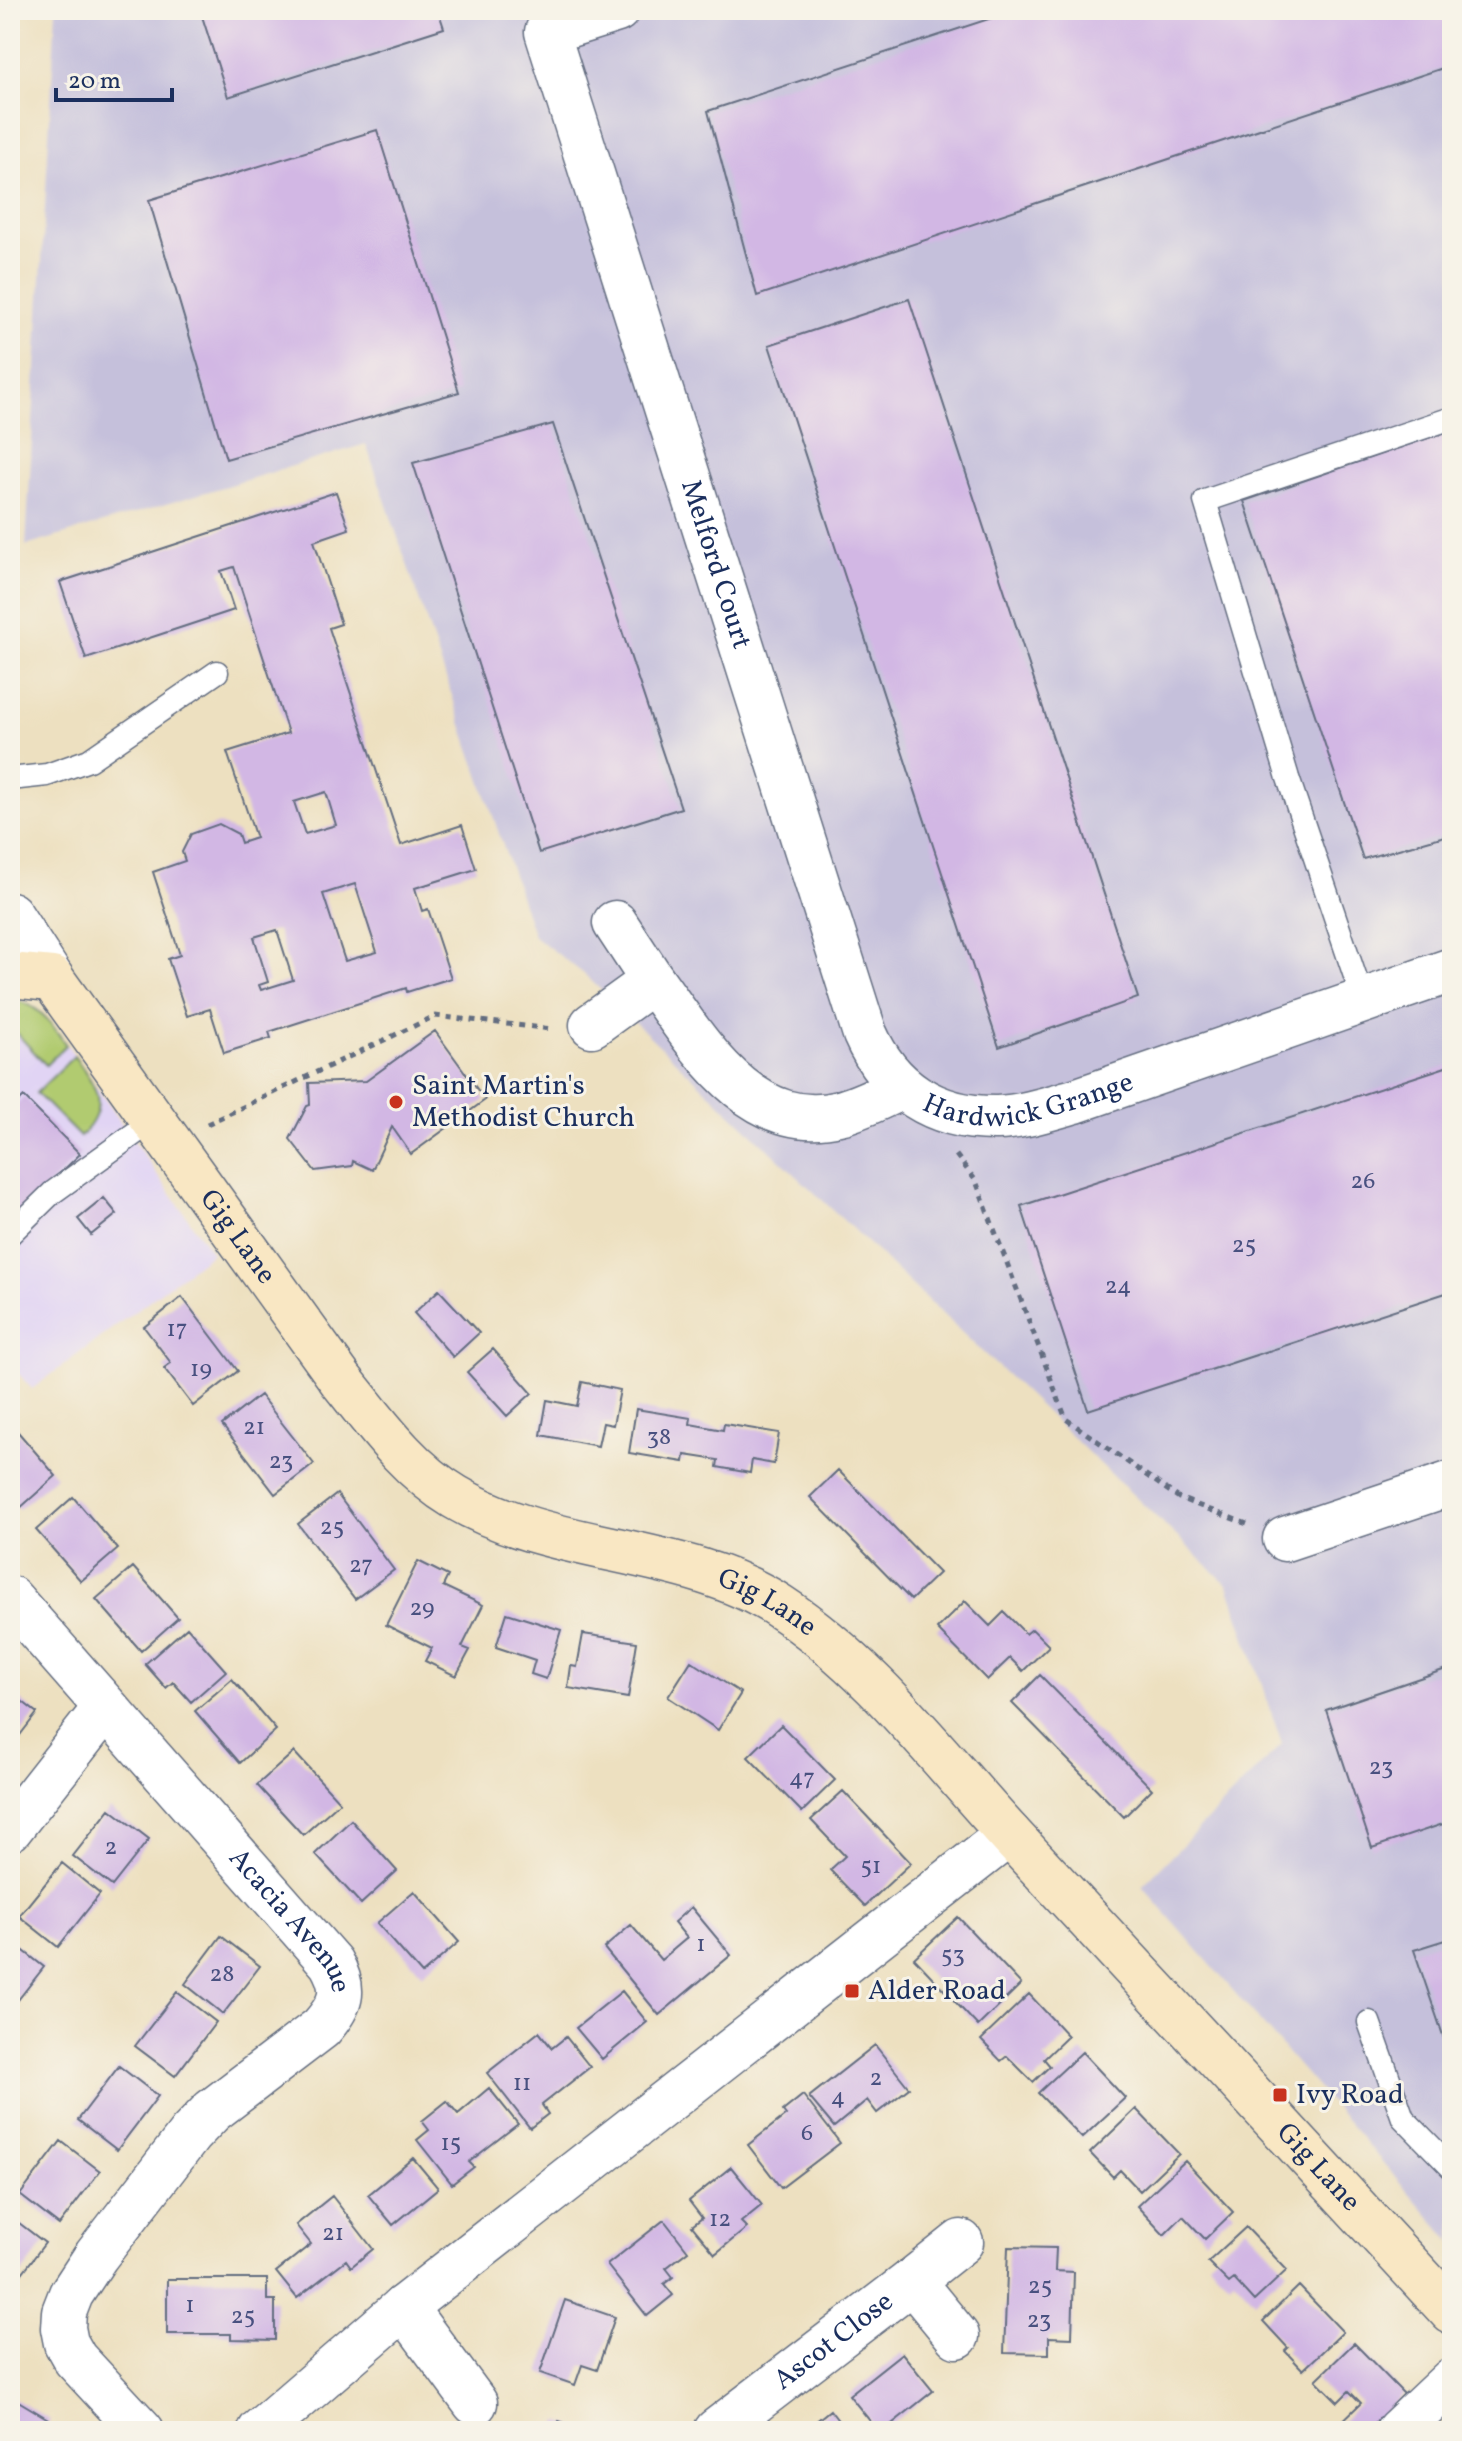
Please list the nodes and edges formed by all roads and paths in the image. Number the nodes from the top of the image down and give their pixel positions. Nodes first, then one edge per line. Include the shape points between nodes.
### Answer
1 (617, 10) edge
2 (544, 21) edge
3 (1452, 418) edge
4 (217, 672) dead end
5 (10, 779) edge
6 (10, 914) edge
7 (615, 923) dead end
8 (1452, 970) edge
9 (31, 977) edge
10 (653, 981) junction
11 (1363, 1000) junction
12 (592, 1025) joint
13 (902, 1087) junction
14 (160, 1132) junction
15 (948, 1146) dead end
16 (10, 1234) edge
17 (1452, 1483) edge
18 (1285, 1539) joint
19 (10, 1598) edge
20 (105, 1708) junction
21 (10, 1829) edge
22 (1009, 1834) junction
23 (1369, 2022) dead end
24 (1452, 2168) edge
25 (961, 2242) dead end
26 (912, 2281) junction
27 (404, 2307) junction
28 (1452, 2312) edge
29 (957, 2336) dead end
30 (1452, 2380) edge
31 (475, 2403) dead end
32 (142, 2431) edge
33 (260, 2431) edge
34 (716, 2431) edge
35 (1398, 2431) edge

1 - 2 street, Melford Court
2 - 13 street, Melford Court via 865,1034 887,1073
3 - 11 lane via 1205,501 1288,778
4 - 5 lane via 89,760 47,775
6 - 9 street, Gig Lane
7 - 10 street, Hardwick Grange
8 - 11 street, Hardwick Grange
9 - 14 street, Gig Lane
10 - 12 street
10 - 13 street, Hardwick Grange via 712,1061 763,1104 787,1112 840,1113
11 - 13 street, Hardwick Grange via 1075,1101 1020,1115 955,1114
12 - 14 path via 567,1030 435,1016
14 - 16 lane via 52,1193
14 - 22 street, Gig Lane via 341,1380 420,1470 454,1497 513,1525 730,1582 778,1606 889,1699
15 - 18 path via 976,1181 1066,1419 1179,1498
17 - 18 street
19 - 20 street, Acacia Avenue
20 - 21 street
20 - 32 street, Acacia Avenue via 331,1963 341,1995 321,2028 212,2111 190,2134 71,2294 64,2312 66,2343
22 - 27 street
22 - 28 street, Gig Lane
23 - 24 lane via 1403,2118
25 - 26 street, Ascot Close
26 - 29 street, Ascot Close
26 - 34 street, Ascot Close
27 - 31 street
27 - 33 street
30 - 35 street

